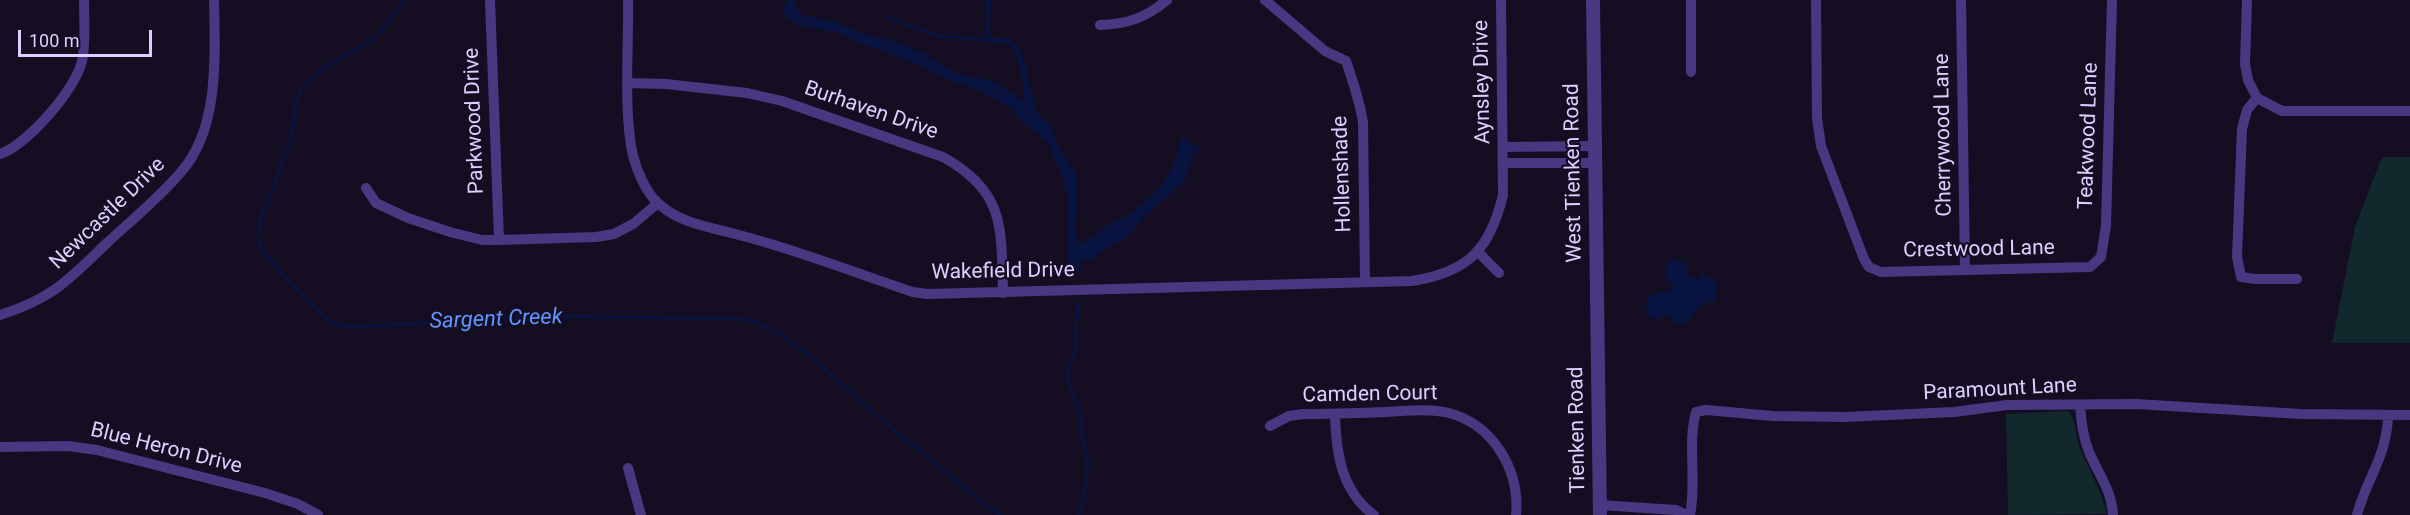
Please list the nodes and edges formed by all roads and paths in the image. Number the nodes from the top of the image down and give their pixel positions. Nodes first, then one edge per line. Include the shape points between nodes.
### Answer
1 (84, 0) edge
2 (214, 0) edge
3 (490, 0) edge
4 (628, 0) edge
5 (1167, 0) edge
6 (1265, 0) edge
7 (1501, 0) edge
8 (1593, 0) edge
9 (1691, 0) edge
10 (1816, 0) edge
11 (1961, 0) edge
12 (2112, 0) edge
13 (2247, 0) edge
14 (1100, 25) dead end
15 (1691, 72) dead end
16 (628, 82) junction
17 (2257, 98) junction
18 (2410, 111) edge
19 (1595, 146) junction
20 (1503, 147) junction
21 (0, 154) edge
22 (1595, 163) junction
23 (1503, 164) junction
24 (366, 188) dead end
25 (658, 203) junction
26 (499, 240) junction
27 (1478, 251) junction
28 (2090, 267) joint
29 (1965, 270) junction
30 (1499, 273) dead end
31 (2297, 279) dead end
32 (1365, 282) junction
33 (1003, 293) junction
34 (0, 315) edge
35 (1598, 345) joint
36 (2080, 405) junction
37 (1335, 414) junction
38 (2388, 415) junction
39 (2410, 415) edge
40 (1270, 426) dead end
41 (0, 447) edge
42 (628, 468) dead end
43 (1600, 510) edge
44 (318, 515) edge
45 (641, 515) edge
46 (1374, 515) edge
47 (1516, 515) edge
48 (1688, 515) edge
49 (2113, 515) edge
50 (2357, 515) edge

1 - 21 street via 84,43 75,81 39,125 8,152
2 - 34 street, Newcastle Drive via 212,97 200,138 183,171 65,283 28,306
3 - 26 street, Parkwood Drive
4 - 16 street
5 - 14 street via 1143,18
6 - 32 street, Hollenshade via 1325,51 1346,61 1363,123
7 - 20 street, Aynsley Drive
8 - 19 street, West Tienken Road
9 - 15 street
10 - 29 street, Crestwood Lane via 1817,118 1821,146 1869,267 1881,272
11 - 29 street, Cherrywood Lane
12 - 28 street, Teakwood Lane via 2104,243 2101,257
13 - 17 street via 2245,64
16 - 25 street via 633,157 642,180
16 - 33 street, Burhaven Drive via 747,93 782,101 943,157 965,169 979,182 999,220
17 - 18 street via 2282,111
17 - 31 street via 2247,110 2242,129 2237,257 2241,276
19 - 20 street
19 - 22 street, West Tienken Road
20 - 23 street, Aynsley Drive
22 - 23 street
22 - 35 street, West Tienken Road
23 - 27 street, Aynsley Drive via 1503,195 1496,224
24 - 26 street via 376,203 408,218 482,240
25 - 26 street via 614,234
25 - 33 street, Wakefield Drive via 705,228 739,235 913,292
27 - 30 street
27 - 32 street, Wakefield Drive via 1450,272 1432,278
28 - 29 street, Crestwood Lane
32 - 33 street, Wakefield Drive
35 - 43 street, Tienken Road
36 - 38 street, Paramount Lane
36 - 48 street, Paramount Lane via 2007,405 1954,412 1845,417 1696,412 1694,483
36 - 49 street via 2082,430 2109,491
37 - 40 street, Camden Court via 1289,416
37 - 46 street via 1335,438 1346,481 1363,507
37 - 47 street, Camden Court via 1433,411 1462,418 1491,439 1506,461 1517,491
38 - 39 street, Paramount Lane
38 - 50 street via 2381,458
41 - 44 street, Blue Heron Drive via 68,446 97,450 262,492
42 - 45 street
43 - 48 street via 1676,510

